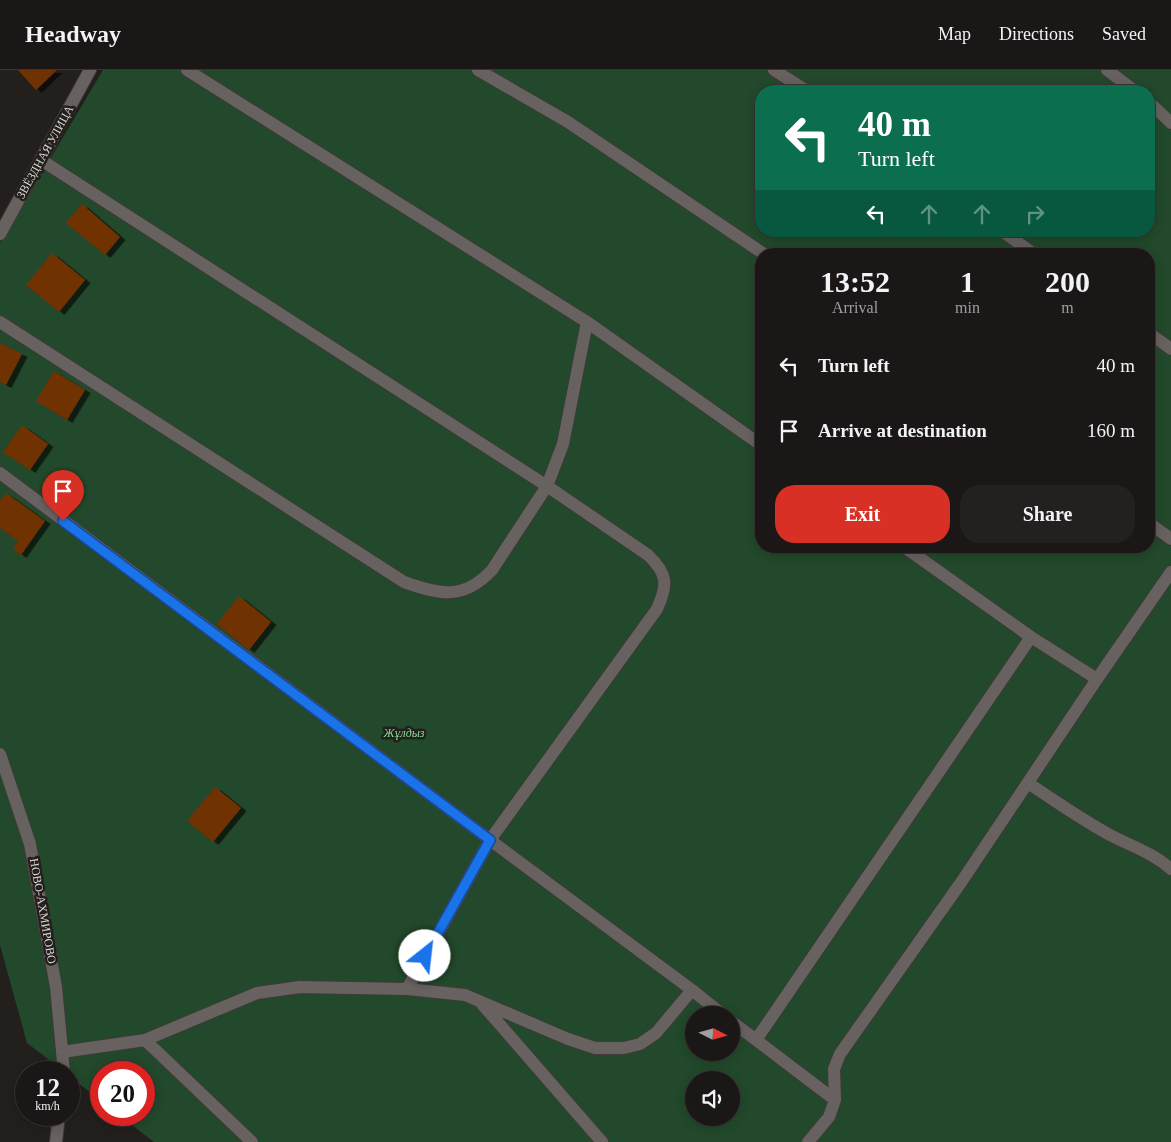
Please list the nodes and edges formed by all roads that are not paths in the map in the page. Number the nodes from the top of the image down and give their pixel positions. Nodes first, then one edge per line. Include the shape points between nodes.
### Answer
1 (90, 70) edge
2 (187, 70) edge
3 (478, 70) edge
4 (774, 70) edge
5 (1107, 70) edge
6 (798, 85) edge
7 (1127, 85) edge
8 (1155, 108) edge
9 (1171, 123) edge
10 (41, 160) junction
11 (0, 234) edge
12 (1010, 237) edge
13 (755, 248) edge
14 (1026, 248) edge
15 (0, 322) edge
16 (588, 322) junction
17 (1155, 338) edge
18 (1171, 349) edge
19 (755, 441) edge
20 (0, 473) edge
21 (547, 486) junction
22 (1155, 527) edge
23 (1171, 539) edge
24 (913, 553) edge
25 (1171, 572) edge
26 (1031, 637) junction
27 (1097, 679) junction
28 (0, 754) edge
29 (1028, 783) junction
30 (490, 840) junction
31 (1171, 869) edge
32 (407, 989) junction
33 (692, 990) junction
34 (480, 1002) junction
35 (712, 1006) edge
36 (740, 1028) edge
37 (145, 1040) junction
38 (756, 1040) junction
39 (62, 1052) junction
40 (63, 1061) edge
41 (835, 1100) junction
42 (58, 1126) edge
43 (56, 1142) edge
44 (252, 1142) edge
45 (602, 1142) edge
46 (808, 1142) edge

1 - 10 street, ЗВЁЗДНАЯ УЛИЦА
2 - 16 street
3 - 13 street via 568,122
4 - 6 street
5 - 7 street
8 - 9 street
10 - 11 street, ЗВЁЗДНАЯ УЛИЦА
10 - 21 street
12 - 14 street
15 - 21 street via 404,582 424,589 442,593 461,591 481,582
16 - 19 street
16 - 21 street via 563,444
17 - 18 street
20 - 30 street
21 - 30 street via 657,563 665,578 663,595 657,609
22 - 23 street
24 - 26 street
25 - 27 street
26 - 27 street
26 - 38 street
27 - 29 street
28 - 39 street, НОВО-АХМИРОВО via 30,844 56,987
29 - 31 street via 1085,821 1140,848
29 - 41 street via 840,1054 834,1069
30 - 32 street
30 - 33 street
32 - 34 street via 465,995
32 - 37 street via 300,987 258,993
33 - 34 street via 656,1033 640,1044 624,1048 595,1048
33 - 35 street
34 - 45 street
36 - 38 street
37 - 39 street
37 - 44 street
38 - 41 street
39 - 40 street, НОВО-АХМИРОВО
41 - 46 street via 829,1117
42 - 43 street

